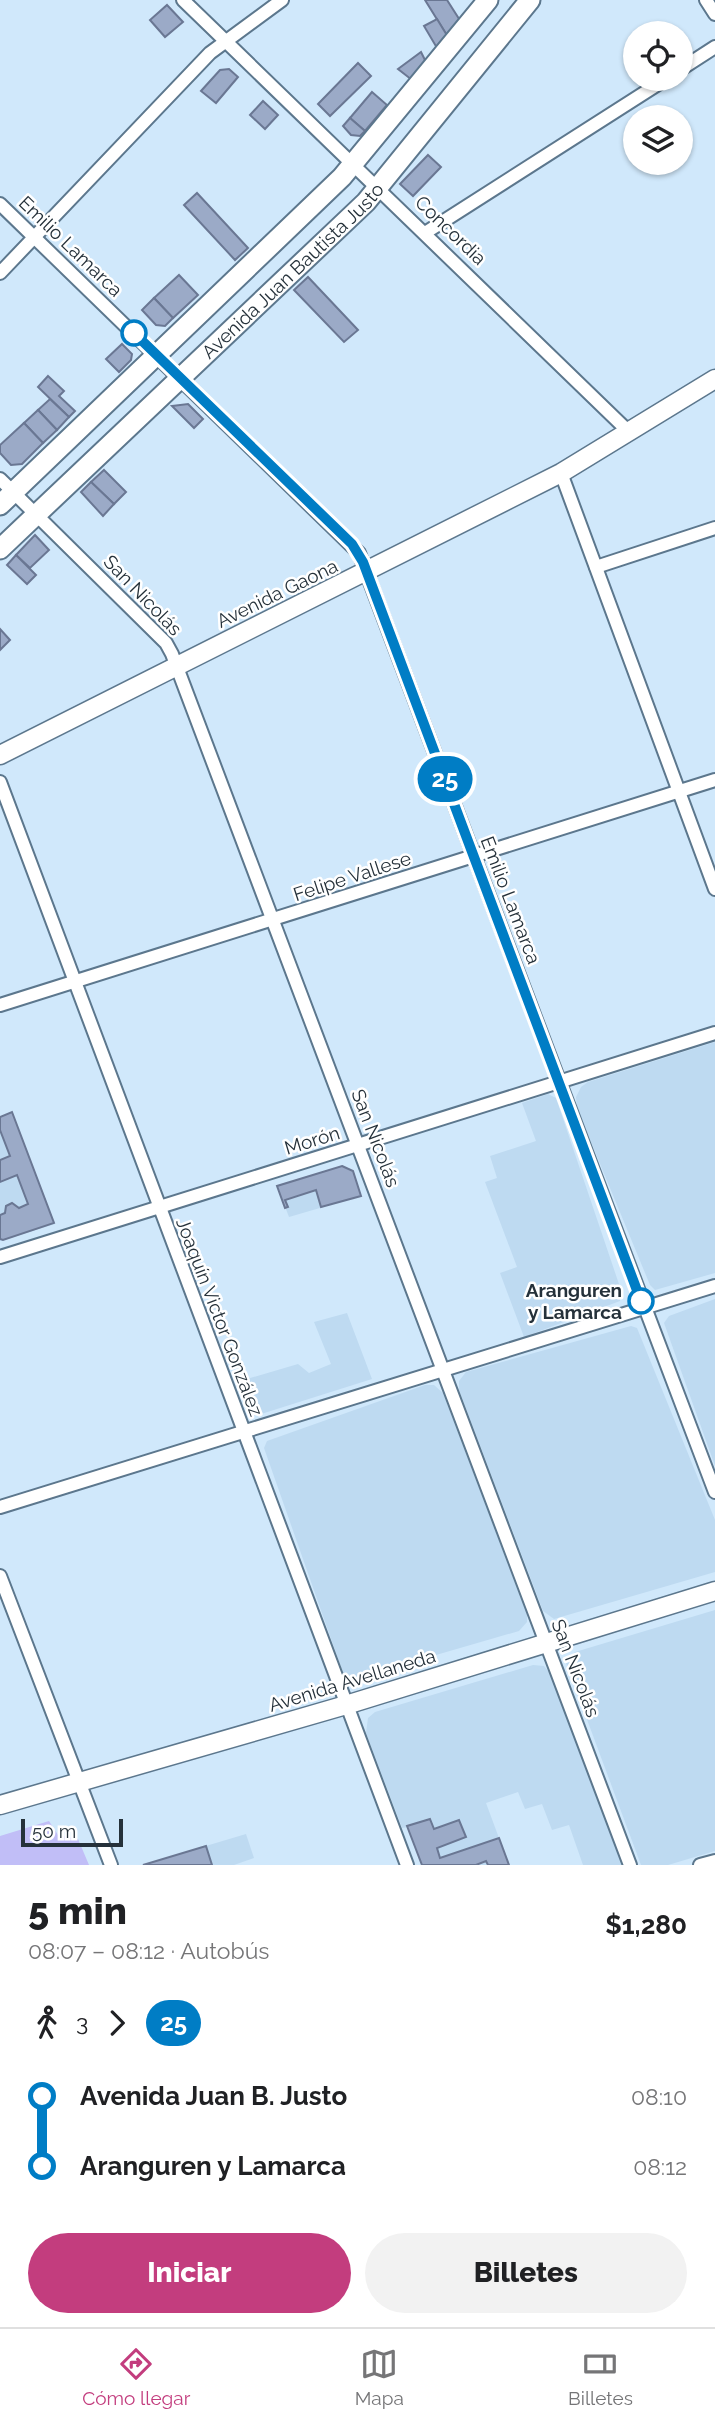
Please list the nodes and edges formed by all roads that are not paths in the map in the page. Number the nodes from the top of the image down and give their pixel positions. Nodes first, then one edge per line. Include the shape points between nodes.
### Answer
1 (183, 0) edge
2 (282, 0) edge
3 (488, 0) edge
4 (530, 0) edge
5 (706, 0) edge
6 (715, 14) edge
7 (224, 40) junction
8 (715, 47) edge
9 (693, 61) edge
10 (647, 91) edge
11 (354, 164) junction
12 (380, 188) junction
13 (0, 204) edge
14 (425, 233) junction
15 (35, 238) junction
16 (0, 273) edge
17 (156, 354) junction
18 (179, 377) junction
19 (715, 379) edge
20 (629, 432) junction
21 (561, 473) junction
22 (4, 492) edge
23 (36, 515) junction
24 (715, 528) edge
25 (0, 549) edge
26 (596, 567) junction
27 (367, 572) junction
28 (178, 666) junction
29 (0, 755) edge
30 (715, 780) edge
31 (0, 782) edge
32 (678, 792) junction
33 (474, 858) junction
34 (715, 889) edge
35 (274, 921) junction
36 (73, 984) junction
37 (0, 1005) edge
38 (715, 1033) edge
39 (559, 1082) junction
40 (359, 1146) junction
41 (158, 1209) junction
42 (0, 1257) edge
43 (715, 1286) edge
44 (644, 1308) junction
45 (443, 1373) junction
46 (244, 1434) junction
47 (715, 1492) edge
48 (0, 1507) edge
49 (0, 1576) edge
50 (715, 1591) edge
51 (545, 1643) junction
52 (346, 1705) junction
53 (79, 1782) junction
54 (0, 1805) edge
55 (715, 1861) edge
56 (111, 1865) edge
57 (407, 1865) edge
58 (630, 1865) edge
59 (700, 1865) edge

1 - 7 street, Concordia
2 - 7 street
3 - 11 main road, Avenida Juan Bautista Justo
4 - 12 main road, Avenida Juan Bautista Justo
5 - 6 street
7 - 11 street, Concordia
7 - 15 street
8 - 9 street
10 - 14 street
11 - 12 street, Concordia
11 - 17 main road, Avenida Juan Bautista Justo
12 - 14 street, Concordia
12 - 18 main road, Avenida Juan Bautista Justo
13 - 15 street, Emilio Lamarca
14 - 20 street, Concordia
15 - 16 street
15 - 17 street, Emilio Lamarca
17 - 18 street, Emilio Lamarca
17 - 22 main road, Avenida Juan Bautista Justo
18 - 23 main road, Avenida Juan Bautista Justo
18 - 27 street, Emilio Lamarca via 352,544
19 - 20 main road, Avenida Gaona
20 - 21 main road, Avenida Gaona
21 - 26 street
21 - 27 main road, Avenida Gaona
22 - 23 street, San Nicolás
23 - 25 main road, Avenida Juan Bautista Justo
23 - 28 street, San Nicolás via 166,643
24 - 26 street
26 - 32 street
27 - 28 main road, Avenida Gaona
27 - 33 street, Emilio Lamarca
28 - 29 main road, Avenida Gaona
28 - 35 street, San Nicolás
30 - 32 street, Felipe Vallese
31 - 36 street, Joaquín Victor González
32 - 33 street, Felipe Vallese
32 - 34 street
33 - 35 street, Felipe Vallese
33 - 39 street, Emilio Lamarca
35 - 36 street, Felipe Vallese
35 - 40 street, San Nicolás
36 - 37 street, Felipe Vallese
36 - 41 street, Joaquín Victor González
38 - 39 street, Morón
39 - 40 street, Morón
39 - 44 street, Emilio Lamarca
40 - 41 street, Morón
40 - 45 street, San Nicolás
41 - 42 street, Morón
41 - 46 street, Joaquín Victor González
43 - 44 street
44 - 45 street
44 - 47 street, Emilio Lamarca
45 - 46 street
45 - 51 street, San Nicolás
46 - 48 street
46 - 52 street, Joaquín Victor González
49 - 53 street
50 - 51 main road, Avenida Avellaneda
51 - 52 main road, Avenida Avellaneda
51 - 58 street, San Nicolás
52 - 53 main road, Avenida Avellaneda
52 - 57 street, Joaquín Victor González
53 - 54 main road, Avenida Avellaneda
53 - 56 street
55 - 59 street

